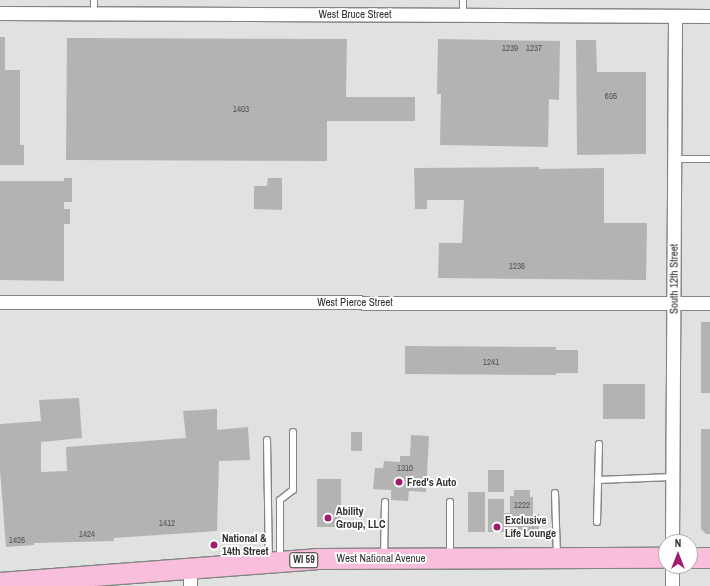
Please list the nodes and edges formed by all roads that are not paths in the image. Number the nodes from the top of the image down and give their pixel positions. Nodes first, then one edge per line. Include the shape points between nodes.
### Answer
1 (94, 0) edge
2 (463, 0) edge
3 (0, 13) edge
4 (94, 13) junction
5 (463, 14) junction
6 (675, 16) junction
7 (710, 16) edge
8 (674, 159) junction
9 (710, 160) edge
10 (0, 302) edge
11 (674, 302) junction
12 (710, 303) edge
13 (293, 432) dead end
14 (267, 440) dead end
15 (599, 444) dead end
16 (672, 478) junction
17 (598, 480) junction
18 (555, 493) dead end
19 (385, 502) dead end
20 (450, 502) dead end
21 (597, 522) dead end
22 (672, 534) edge
23 (384, 557) junction
24 (557, 557) junction
25 (450, 558) junction
26 (658, 558) edge
27 (698, 558) edge
28 (710, 558) edge
29 (274, 562) junction
30 (672, 574) edge
31 (190, 577) edge
32 (0, 583) edge
33 (672, 586) edge

1 - 4 lane
2 - 5 lane
3 - 4 street, West Bruce Street
4 - 5 street, West Bruce Street
5 - 6 street, West Bruce Street
6 - 7 street, West Bruce Street
6 - 8 street, South 12th Street
8 - 9 lane
8 - 11 street, South 12th Street
10 - 11 street, West Pierce Street
11 - 12 street, West Pierce Street
11 - 16 street, South 12th Street
13 - 29 lane via 292,490 280,500
14 - 29 lane
15 - 17 lane
16 - 17 lane
16 - 22 street, South 12th Street
17 - 21 lane
18 - 24 lane
19 - 23 lane
20 - 25 lane
23 - 25 main road, West National Avenue / WI 59
23 - 29 main road, West National Avenue / WI 59
24 - 25 main road, West National Avenue / WI 59
24 - 26 main road, West National Avenue / WI 59
27 - 28 main road
29 - 31 main road, West National Avenue / WI 59
30 - 33 street
31 - 32 main road, West National Avenue / WI 59

